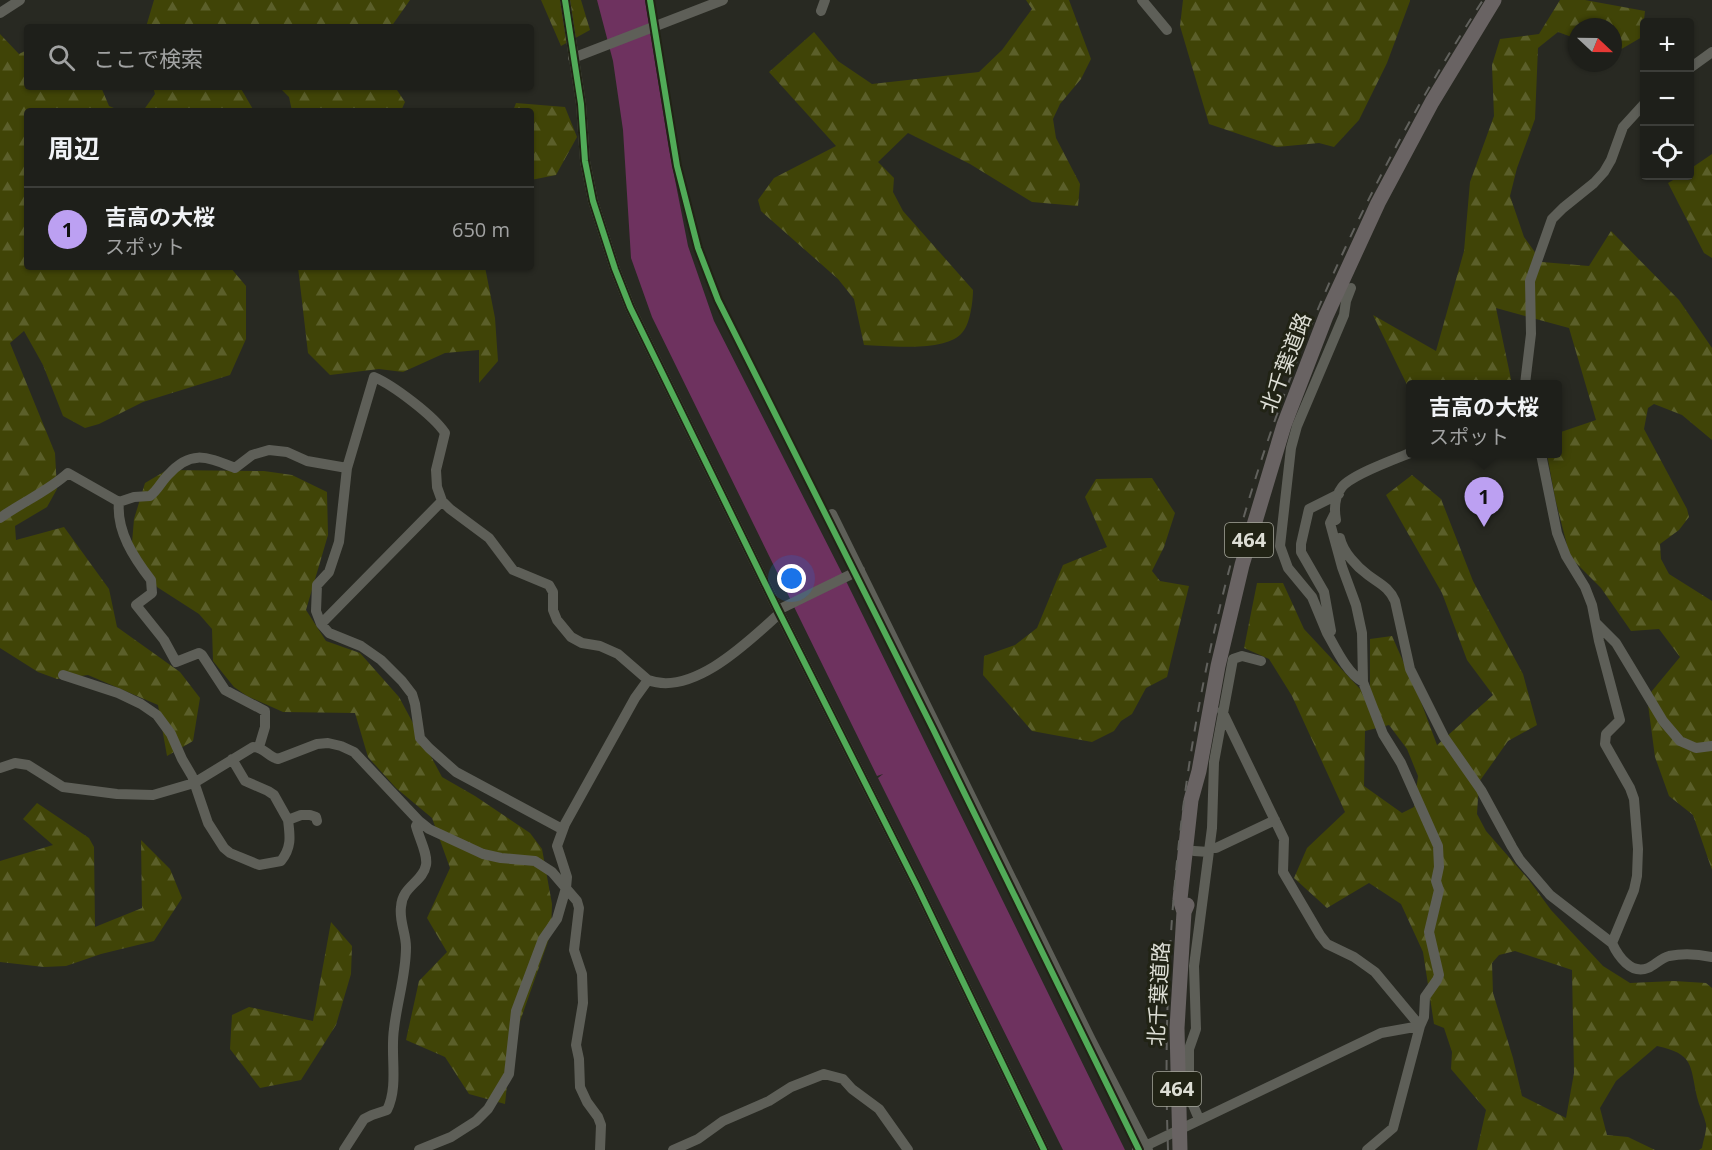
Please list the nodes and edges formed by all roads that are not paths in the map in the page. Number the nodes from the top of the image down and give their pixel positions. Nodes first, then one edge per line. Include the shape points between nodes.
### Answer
1 (20, 0) edge
2 (565, 0) edge
3 (723, 0) edge
4 (825, 0) edge
5 (1142, 0) edge
6 (1494, 0) edge
7 (821, 11) dead end
8 (0, 13) edge
9 (1167, 30) dead end
10 (1712, 52) edge
11 (573, 58) dead end
12 (1694, 65) edge
13 (1640, 108) edge
14 (1351, 288) dead end
15 (1525, 380) edge
16 (1406, 455) edge
17 (1542, 458) edge
18 (347, 468) junction
19 (1338, 494) junction
20 (442, 501) junction
21 (119, 502) junction
22 (1335, 513) junction
23 (832, 514) dead end
24 (0, 518) edge
25 (855, 572) junction
26 (782, 609) junction
27 (1596, 622) junction
28 (321, 624) junction
29 (1327, 633) junction
30 (1261, 661) dead end
31 (63, 675) dead end
32 (648, 680) junction
33 (1363, 682) junction
34 (1222, 711) junction
35 (1712, 746) edge
36 (259, 747) junction
37 (232, 759) junction
38 (0, 768) edge
39 (1199, 771) junction
40 (194, 783) junction
41 (288, 819) junction
42 (1275, 820) junction
43 (317, 821) dead end
44 (419, 821) junction
45 (562, 830) junction
46 (1204, 850) junction
47 (566, 888) junction
48 (1184, 912) junction
49 (1612, 943) junction
50 (1712, 957) edge
51 (1420, 1026) junction
52 (1199, 1119) junction
53 (1143, 1148) edge
54 (344, 1150) edge
55 (419, 1150) edge
56 (600, 1150) edge
57 (673, 1150) edge
58 (908, 1150) edge
59 (1044, 1150) edge
60 (1180, 1150) edge
61 (1366, 1150) edge

1 - 8 street
2 - 26 street via 585,160 593,201 615,269 647,343
3 - 11 street
4 - 7 street
5 - 9 street
6 - 39 highway, 北千葉道路 / 464 via 1403,154 1326,316 1284,426 1254,521 1218,666
10 - 12 street
13 - 15 street via 1623,127 1604,172 1552,219 1530,281 1531,334
14 - 29 street via 1344,315 1297,426 1280,546 1288,568 1312,597
16 - 19 street via 1351,480
17 - 27 street via 1557,533 1586,587
18 - 20 street via 374,377 399,392 445,433 436,470
18 - 21 street via 307,461 279,450 252,455 235,468 198,456 177,466 150,496
18 - 28 street via 339,542 329,572 317,585 315,611
19 - 22 street
19 - 29 street via 1309,509 1301,544 1304,559 1328,605 1332,631
20 - 28 street
20 - 32 street via 489,537 513,570 549,585 557,620 571,637 618,654
21 - 24 street via 68,473
21 - 36 street via 119,517 130,550 152,586 152,593 136,605 164,639 176,662 202,655 225,690 265,711
22 - 33 street via 1330,524 1362,633
22 - 49 street via 1341,543 1347,552 1360,569 1391,591 1410,669 1444,737 1481,790 1520,860 1550,895
23 - 25 street
25 - 26 street
25 - 53 street
26 - 32 street via 746,644 711,669 681,681
26 - 59 street
27 - 35 street via 1616,643 1663,721 1680,741 1696,748
27 - 49 street via 1620,720 1604,740 1630,788 1637,828 1637,876
28 - 45 street via 329,633 381,660 402,681 412,694 420,738 456,772
29 - 33 street
30 - 34 street via 1242,656 1233,659
31 - 40 street via 118,693 157,715 171,734
32 - 45 street
33 - 51 street via 1383,734 1405,771 1438,846 1438,890 1429,932 1438,975 1425,997
34 - 42 street
34 - 46 street via 1214,762 1212,828
36 - 37 street
36 - 44 street via 279,759 317,744 348,749
37 - 40 street
37 - 41 street via 245,781 274,795
38 - 40 street via 15,763 28,765 63,787 117,794 153,795
39 - 46 highway, 北千葉道路 / 464
39 - 48 highway, 北千葉道路 / 464 via 1191,800 1183,865 1180,899
40 - 41 street via 208,823 224,848 259,865 281,861 287,854 291,843
41 - 43 street via 310,814
42 - 46 street
42 - 51 street via 1284,839 1282,861 1287,880 1320,935 1328,944 1375,972
44 - 47 street via 429,830 483,854 535,861
44 - 54 street via 416,826 426,865 405,891 401,904 406,962 392,1044 390,1104 387,1110 364,1119
45 - 47 street via 557,846 567,877
46 - 48 highway, 北千葉道路 / 464
46 - 52 street via 1194,966 1196,1029 1189,1049 1190,1098
47 - 55 street via 557,919 543,939 516,1011 512,1060 503,1085 476,1121
47 - 56 street via 579,908 574,950 583,989 576,1045 580,1087 601,1125
48 - 60 highway, 北千葉道路 / 464 via 1177,1028
49 - 50 street via 1626,964 1642,970 1667,957
51 - 52 street via 1382,1033
51 - 61 street via 1393,1128
52 - 53 street
57 - 58 street via 698,1139 723,1121 824,1074 843,1079 874,1105

